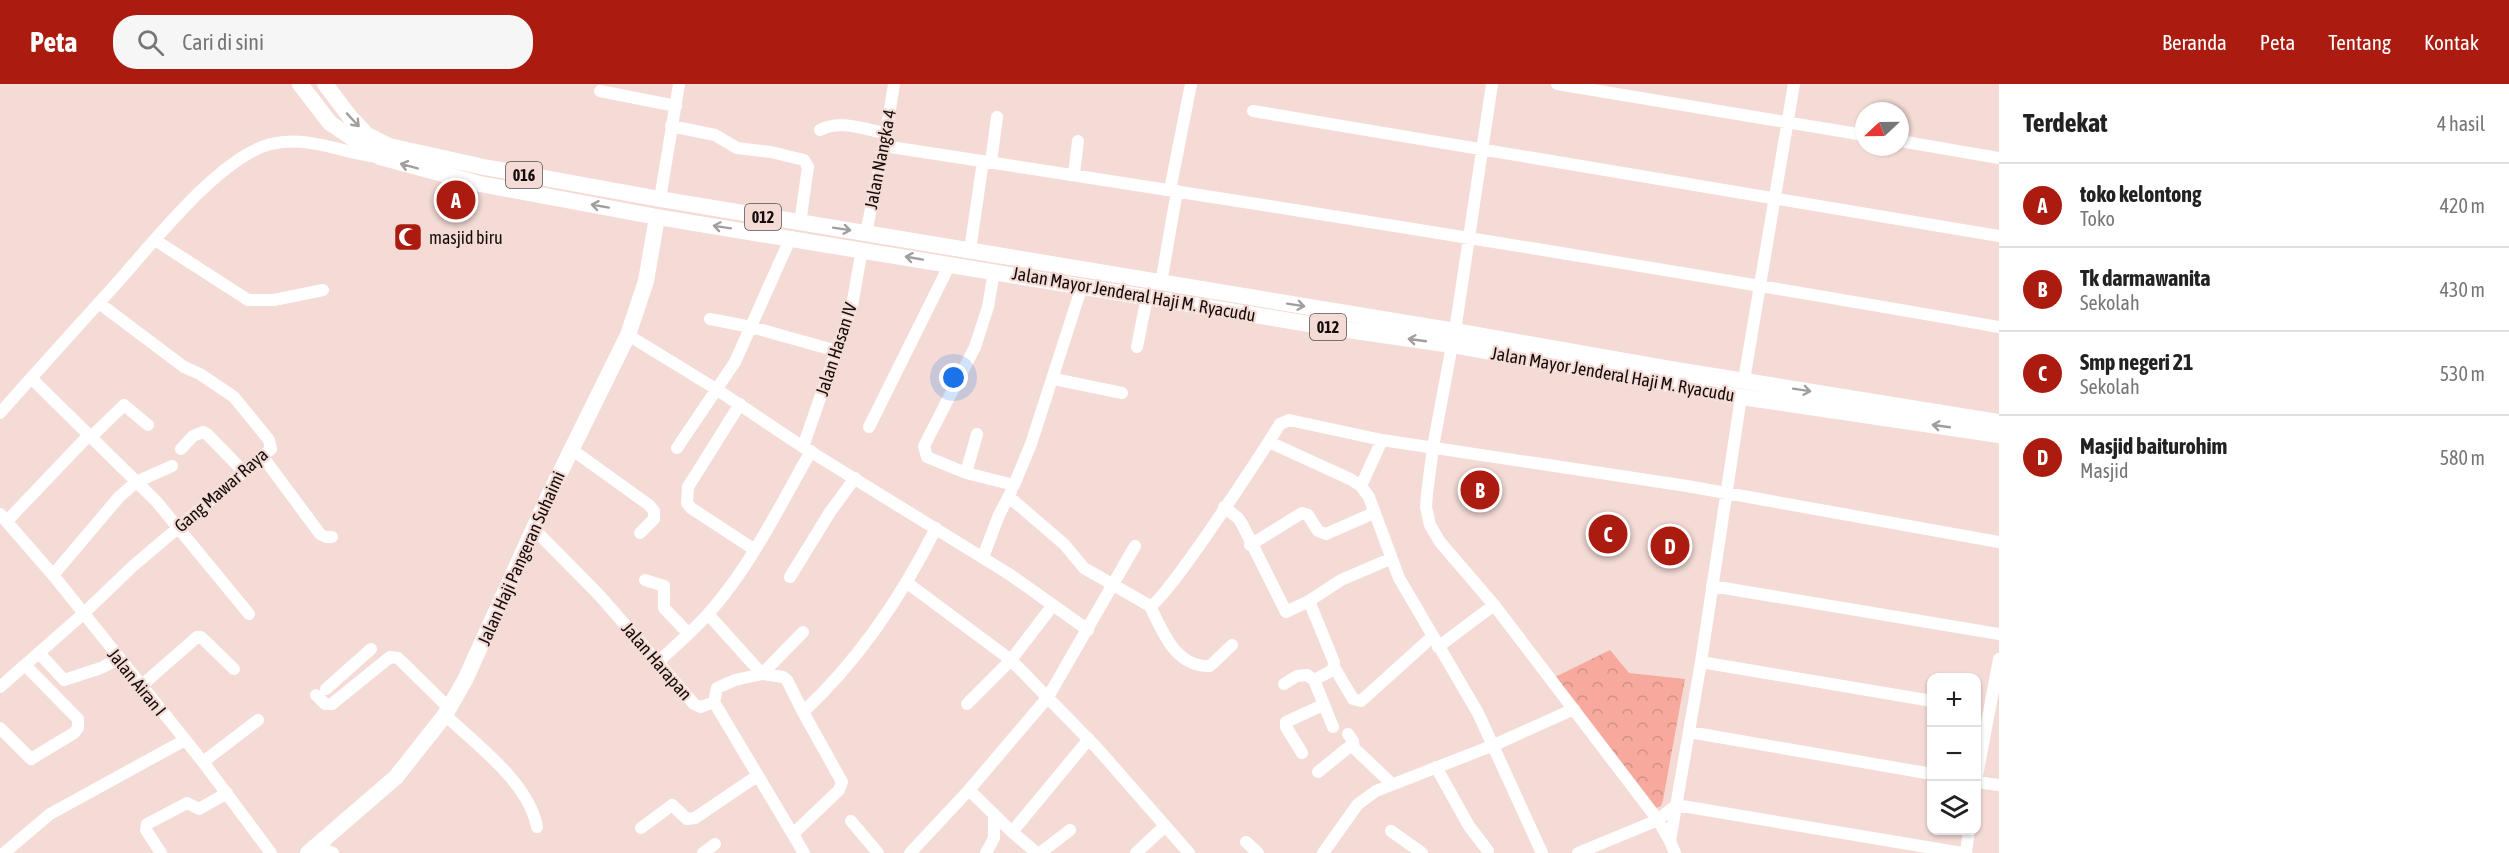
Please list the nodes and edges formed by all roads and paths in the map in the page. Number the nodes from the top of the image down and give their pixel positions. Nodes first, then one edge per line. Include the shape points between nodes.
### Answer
1 (300, 84) edge
2 (325, 84) edge
3 (679, 84) edge
4 (894, 84) edge
5 (1191, 84) edge
6 (1492, 84) edge
7 (1557, 84) edge
8 (1794, 84) edge
9 (600, 91) dead end
10 (676, 106) junction
11 (1252, 111) dead end
12 (997, 117) dead end
13 (1788, 121) junction
14 (330, 123) junction
15 (671, 126) junction
16 (820, 130) dead end
17 (1855, 133) edge
18 (885, 140) junction
19 (1078, 141) dead end
20 (1909, 143) edge
21 (323, 145) junction
22 (1484, 149) junction
23 (380, 157) junction
24 (1999, 158) edge
25 (987, 162) junction
26 (1074, 174) junction
27 (482, 176) junction
28 (1174, 190) junction
29 (1775, 198) junction
30 (660, 199) junction
31 (657, 217) junction
32 (800, 223) junction
33 (791, 237) junction
34 (1999, 237) edge
35 (1469, 238) junction
36 (156, 240) junction
37 (864, 241) junction
38 (970, 250) junction
39 (1003, 256) junction
40 (1031, 261) junction
41 (950, 264) junction
42 (994, 271) junction
43 (1020, 275) junction
44 (1055, 281) junction
45 (1161, 283) junction
46 (1761, 285) junction
47 (1082, 286) junction
48 (323, 290) dead end
49 (1146, 297) junction
50 (99, 303) junction
51 (710, 319) dead end
52 (751, 327) junction
53 (1999, 327) edge
54 (628, 335) junction
55 (1454, 338) junction
56 (1137, 347) dead end
57 (837, 351) junction
58 (31, 378) junction
59 (1054, 379) junction
60 (716, 389) junction
61 (1742, 389) junction
62 (1122, 393) dead end
63 (740, 404) junction
64 (0, 413) edge
65 (1999, 422) edge
66 (148, 425) dead end
67 (869, 427) dead end
68 (977, 434) dead end
69 (1999, 435) edge
70 (89, 437) junction
71 (1382, 440) junction
72 (1269, 442) junction
73 (1433, 447) junction
74 (677, 448) dead end
75 (181, 449) dead end
76 (571, 449) junction
77 (807, 449) junction
78 (263, 457) junction
79 (172, 466) dead end
80 (244, 472) junction
81 (966, 474) junction
82 (855, 478) junction
83 (136, 482) junction
84 (1014, 485) junction
85 (1361, 486) junction
86 (1727, 495) junction
87 (1009, 497) junction
88 (1224, 507) junction
89 (1374, 513) junction
90 (4, 522) edge
91 (179, 527) junction
92 (533, 528) junction
93 (936, 528) junction
94 (640, 533) dead end
95 (332, 537) dead end
96 (1999, 542) edge
97 (1250, 545) junction
98 (1135, 546) dead end
99 (755, 550) junction
100 (983, 557) junction
101 (1390, 559) junction
102 (53, 575) junction
103 (790, 577) dead end
104 (645, 580) dead end
105 (906, 582) junction
106 (1111, 585) junction
107 (1712, 586) junction
108 (1309, 601) junction
109 (1053, 605) junction
110 (1494, 605) junction
111 (1150, 606) junction
112 (83, 614) junction
113 (249, 614) dead end
114 (708, 614) junction
115 (1088, 630) junction
116 (803, 632) dead end
117 (688, 633) junction
118 (1999, 634) edge
119 (1435, 642) junction
120 (1232, 645) dead end
121 (371, 649) dead end
122 (39, 653) junction
123 (118, 659) junction
124 (1999, 659) edge
125 (1011, 660) junction
126 (658, 662) junction
127 (1701, 662) junction
128 (25, 665) junction
129 (1335, 667) junction
130 (350, 668) junction
131 (234, 669) dead end
132 (762, 674) junction
133 (362, 680) junction
134 (1314, 680) junction
135 (1284, 684) dead end
136 (141, 686) junction
137 (0, 687) edge
138 (1048, 697) junction
139 (1927, 700) edge
140 (714, 702) junction
141 (967, 704) dead end
142 (1323, 705) junction
143 (1574, 710) junction
144 (1981, 710) edge
145 (447, 711) junction
146 (1990, 711) junction
147 (803, 712) junction
148 (258, 720) dead end
149 (1333, 726) dead end
150 (0, 728) edge
151 (1689, 732) junction
152 (1348, 734) dead end
153 (1089, 739) junction
154 (185, 740) junction
155 (1494, 745) junction
156 (1354, 748) junction
157 (1302, 753) dead end
158 (1981, 759) edge
159 (203, 762) junction
160 (1437, 767) junction
161 (1318, 772) dead end
162 (1927, 773) edge
163 (757, 776) junction
164 (1981, 782) edge
165 (1392, 784) junction
166 (1999, 785) edge
167 (969, 790) junction
168 (227, 793) junction
169 (1676, 806) junction
170 (994, 814) junction
171 (1658, 820) junction
172 (851, 821) dead end
173 (537, 827) dead end
174 (1164, 827) junction
175 (641, 828) dead end
176 (1070, 830) dead end
177 (1391, 831) dead end
178 (1012, 832) junction
179 (793, 834) junction
180 (1969, 835) edge
181 (1670, 841) junction
182 (1246, 842) dead end
183 (715, 844) dead end
184 (312, 849) edge
185 (1488, 851) dead end
186 (4, 853) edge
187 (161, 853) edge
188 (271, 853) edge
189 (333, 853) edge
190 (703, 853) edge
191 (804, 853) edge
192 (878, 853) edge
193 (910, 853) edge
194 (986, 853) edge
195 (1038, 853) edge
196 (1136, 853) edge
197 (1189, 853) edge
198 (1258, 853) edge
199 (1323, 853) edge
200 (1422, 853) edge
201 (1542, 853) edge
202 (1578, 853) edge
203 (1675, 853) edge
204 (1964, 853) edge

1 - 14 main road, Jalan Mayor Jenderal Haji M. Ryacudu / 016
2 -> 27 main road, Jalan Mayor Jenderal Haji M. Ryacudu / 016 via 367,135
3 - 10 street
4 - 18 street, Jalan Nangka 4
5 - 28 street
6 - 22 street
7 - 13 street
8 - 13 street
9 - 10 street
10 - 15 street
11 - 22 street
12 - 25 street
13 - 17 street
13 - 29 street
14 - 21 street via 331,136
14 - 23 main road, Jalan Mayor Jenderal Haji M. Ryacudu / 016
15 - 30 street
15 - 32 street via 715,135 737,148 804,160 808,167
16 - 18 street via 841,125
18 - 25 street
18 - 37 street, Jalan Nangka 4
19 - 26 street
20 - 24 street
21 - 23 street
21 - 36 street via 292,141 271,144 243,157 192,199
22 - 29 street
22 - 35 street
27 -> 23 main road, Jalan Mayor Jenderal Haji M. Ryacudu / 016
25 - 26 street
25 - 38 street
26 - 28 street
27 - 30 main road, Jalan Mayor Jenderal Haji M. Ryacudu / 016
31 -> 27 main road, Jalan Mayor Jenderal Haji M. Ryacudu / 016
28 - 35 street
28 - 45 street
29 - 34 street
29 - 46 street
30 - 32 main road, Jalan Mayor Jenderal Haji M. Ryacudu / 012
33 -> 31 main road, Jalan Mayor Jenderal Haji M. Ryacudu / 012
31 - 54 main road, Jalan Haji Pangeran Suhaimi via 646,281
32 -> 37 main road, Jalan Mayor Jenderal Haji M. Ryacudu / 012
33 - 37 main road, Jalan Mayor Jenderal Haji M. Ryacudu / 012
33 - 52 street
35 - 46 street
35 - 55 street
36 - 48 street via 248,300 262,302
36 - 50 street
37 - 38 main road, Jalan Mayor Jenderal Haji M. Ryacudu / 012
41 -> 37 main road, Jalan Mayor Jenderal Haji M. Ryacudu / 012
37 - 57 street, Jalan Hasan IV via 852,306
38 - 39 main road, Jalan Mayor Jenderal Haji M. Ryacudu / 012
39 - 40 main road, Jalan Mayor Jenderal Haji M. Ryacudu / 012
39 - 43 main road via 1021,266
40 - 44 main road via 1033,273 1049,275
40 - 45 main road, Jalan Mayor Jenderal Haji M. Ryacudu / 012
41 - 42 main road, Jalan Mayor Jenderal Haji M. Ryacudu / 012
41 - 67 street
42 - 43 main road, Jalan Mayor Jenderal Haji M. Ryacudu / 012
42 - 81 street via 975,347 924,446 927,457
43 - 44 main road, Jalan Mayor Jenderal Haji M. Ryacudu / 012
44 - 47 main road, Jalan Mayor Jenderal Haji M. Ryacudu / 012
45 -> 55 main road, Jalan Mayor Jenderal Haji M. Ryacudu / 012
46 - 53 street
46 - 61 street
47 - 49 main road, Jalan Mayor Jenderal Haji M. Ryacudu / 012
47 - 59 street
55 -> 49 main road, Jalan Mayor Jenderal Haji M. Ryacudu / 012
49 - 56 street
50 - 58 street
50 - 78 street, Gang Mawar Raya via 184,367 234,397 269,440 271,449
51 - 52 street
52 - 57 street
52 - 60 street via 735,362
54 - 60 street
54 - 76 main road, Jalan Haji Pangeran Suhaimi
55 - 61 main road, Jalan Mayor Jenderal Haji M. Ryacudu / 012
55 - 73 street
57 - 77 street, Jalan Hasan IV
58 - 64 street
58 - 70 street
59 - 62 street
59 - 84 street
60 - 63 street
60 - 74 street
61 -> 65 main road, Jalan Mayor Jenderal Haji M. Ryacudu
69 -> 61 main road, Jalan Mayor Jenderal Haji M. Ryacudu / 012
61 - 86 street
63 - 77 street
63 - 99 street via 688,487 687,503
66 - 70 street via 124,405
68 - 81 street
70 - 83 street
70 - 90 street
71 - 72 street via 1289,420 1281,423
71 - 73 street
71 - 85 street
72 - 85 street
72 - 88 street
73 - 86 street
73 - 110 street via 1426,507 1430,525
75 - 80 street via 203,432
76 - 92 main road, Jalan Haji Pangeran Suhaimi
76 - 94 street via 650,505 654,519
77 - 82 street
77 - 99 street, Jalan Hasan IV
78 - 80 street, Gang Mawar Raya
78 - 95 street via 320,534
79 - 83 street
80 - 91 street, Gang Mawar Raya
81 - 84 street
82 - 93 street
82 - 103 street
83 - 91 street
83 - 102 street via 118,497
84 - 87 street
85 - 89 street
86 - 96 street
86 - 107 street
87 - 100 street
87 - 106 street via 1064,544 1081,566
88 - 97 street via 1238,518
88 - 111 street via 1179,576
89 - 97 street via 1326,534 1318,531 1308,515 1302,513
89 - 101 street
90 - 102 street, Jalan Airan I
91 - 112 street, Gang Mawar Raya
91 - 113 street
92 - 126 street, Jalan Harapan
92 - 145 main road, Jalan Haji Pangeran Suhaimi via 489,630
93 - 100 street
93 - 105 street
97 - 108 street via 1284,611
98 - 106 street
99 - 114 street, Jalan Hasan IV
100 - 109 street
101 - 108 street via 1341,580
101 - 119 street
102 - 112 street, Jalan Airan I
104 - 117 street via 664,586 664,608
105 - 125 street
105 - 147 street via 863,648
106 - 111 street
106 - 115 street
107 - 118 street
107 - 127 street
108 - 129 street
109 - 115 street
109 - 125 street
110 - 119 street
110 - 143 street
111 - 120 street via 1169,644 1191,662 1210,666
112 - 122 street, Gang Mawar Raya
112 - 123 street, Jalan Airan I
114 - 117 street, Jalan Hasan IV
114 - 132 street
115 - 138 street
116 - 132 street
117 - 126 street, Jalan Hasan IV
119 - 129 street via 1361,701 1353,699
119 - 155 street
121 - 130 street
122 - 123 street via 64,680 101,669
122 - 128 street, Gang Mawar Raya
123 - 136 street, Jalan Airan I
124 - 146 street
125 - 138 street
125 - 141 street
126 - 140 street, Jalan Harapan via 694,704 701,707
127 - 139 street
127 - 151 street
128 - 137 street, Gang Mawar Raya
128 - 150 street via 78,719 78,728 31,759
129 - 134 street
130 - 133 street
130 - 133 street via 321,692 325,704 332,704
131 - 136 street via 197,637
132 - 140 street via 720,685
132 - 147 street via 787,680
133 - 145 street via 384,660 398,658
134 - 135 street via 1306,675 1297,676
134 - 142 street
136 - 154 street, Jalan Airan I
138 - 153 street
138 - 167 street
140 - 163 street, Jalan Harapan
142 - 149 street
142 - 157 street via 1286,722
143 - 155 street
143 - 171 street
144 - 146 street
145 - 173 street via 523,794 534,811
145 - 184 main road, Jalan Haji Pangeran Suhaimi via 396,777
146 - 158 street
147 - 179 street via 842,782 839,790
148 - 159 street
151 - 162 street
151 - 169 street
152 - 156 street
153 - 174 street
153 - 178 street
154 - 159 street, Jalan Airan I
154 - 186 street via 50,814
155 - 160 street
155 - 201 street
156 - 161 street via 1341,751
156 - 165 street
159 - 168 street, Jalan Airan I
160 - 165 street
160 - 185 street via 1469,826
163 - 175 street via 695,818 687,819 672,805
163 - 179 street, Jalan Harapan
164 - 166 street
165 - 199 street via 1358,804
167 - 170 street
167 - 193 street
168 - 187 street via 199,808 187,803 147,824 146,830
168 - 188 street, Jalan Airan I
169 - 171 street
169 - 181 street
169 - 204 street
170 - 178 street
170 - 194 street via 994,838
171 - 181 street
171 - 202 street
172 - 192 street
174 - 196 street
174 - 197 street
176 - 195 street
177 - 200 street
178 - 195 street
179 - 191 street, Jalan Harapan
180 - 204 street
181 - 203 street
182 - 198 street
183 - 190 street
184 - 189 street

